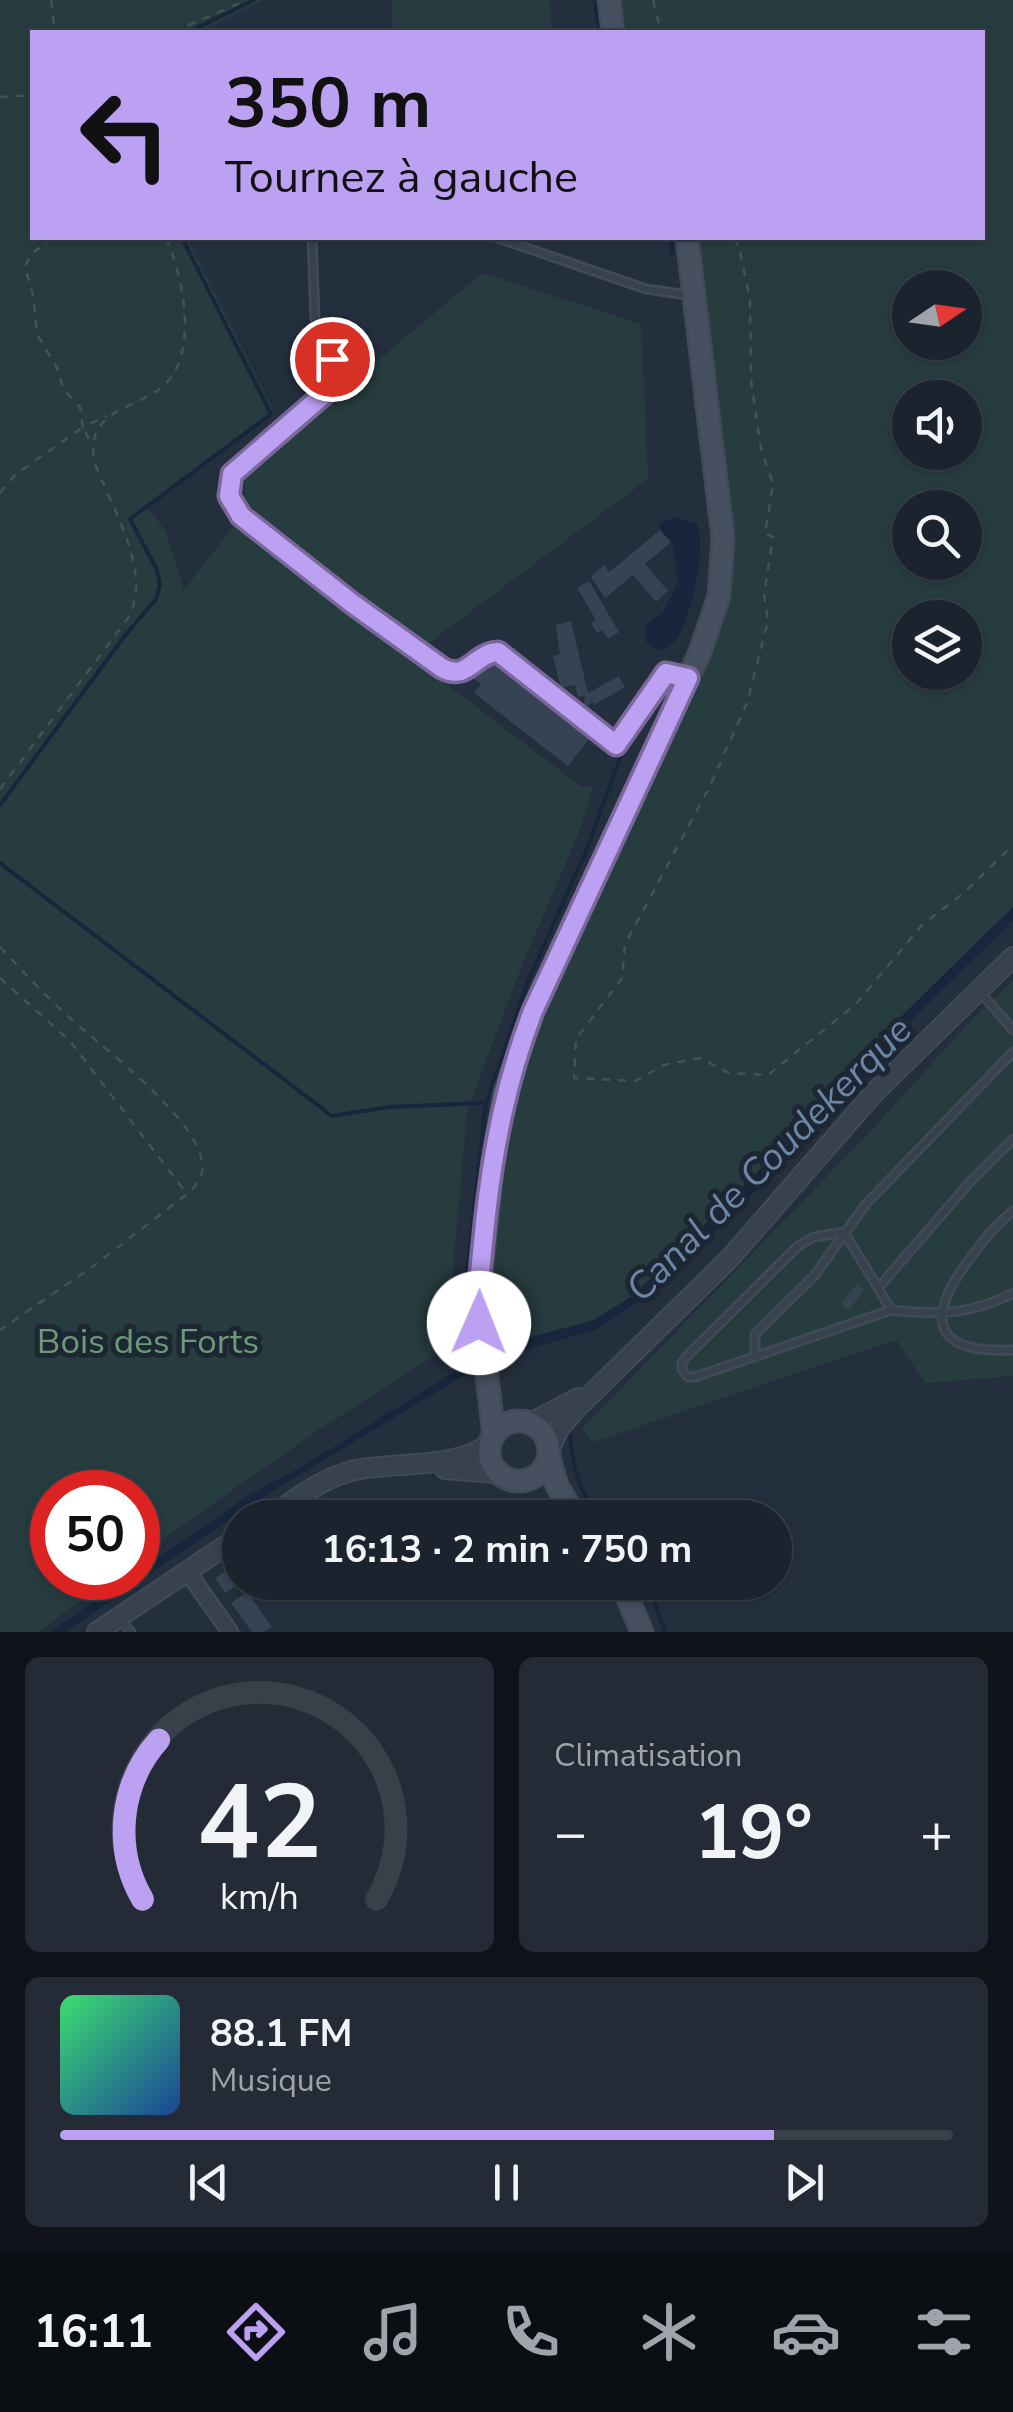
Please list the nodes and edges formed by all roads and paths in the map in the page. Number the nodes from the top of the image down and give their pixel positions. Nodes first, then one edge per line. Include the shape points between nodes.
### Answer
1 (51, 0) edge
2 (247, 0) edge
3 (609, 0) edge
4 (653, 0) edge
5 (56, 30) edge
6 (178, 30) edge
7 (613, 30) edge
8 (660, 30) edge
9 (30, 95) edge
10 (0, 96) edge
11 (50, 240) edge
12 (167, 240) edge
13 (312, 240) edge
14 (504, 240) edge
15 (687, 240) edge
16 (735, 240) edge
17 (694, 296) junction
18 (114, 413) junction
19 (83, 426) junction
20 (93, 448) junction
21 (0, 494) edge
22 (688, 678) junction
23 (616, 745) joint
24 (0, 789) edge
25 (1013, 846) edge
26 (0, 947) edge
27 (1013, 956) edge
28 (0, 978) edge
29 (978, 990) junction
30 (1011, 1026) edge
31 (1013, 1052) edge
32 (1013, 1139) edge
33 (187, 1194) junction
34 (1013, 1210) edge
35 (844, 1232) junction
36 (878, 1288) junction
37 (1013, 1293) edge
38 (891, 1310) junction
39 (942, 1312) junction
40 (0, 1330) edge
41 (1013, 1350) edge
42 (755, 1357) junction
43 (486, 1370) junction
44 (606, 1377) junction
45 (526, 1422) junction
46 (492, 1439) junction
47 (549, 1454) junction
48 (498, 1473) junction
49 (522, 1481) junction
50 (295, 1500) edge
51 (299, 1500) edge
52 (553, 1500) edge
53 (564, 1500) edge
54 (222, 1548) edge
55 (187, 1572) junction
56 (629, 1600) edge
57 (124, 1625) edge
58 (97, 1632) edge
59 (230, 1632) edge
60 (642, 1632) edge

1 - 5 path
2 - 6 path
3 - 7 main road
4 - 8 path
9 - 10 path
11 - 19 path via 25,267 37,334 64,390 80,407
12 - 18 path via 183,289 180,352 166,383
13 - 23 lane via 315,319 334,380 235,470 229,485 233,507 442,668 459,672 498,652
14 - 17 lane via 653,291
15 - 17 main road
16 - 25 path via 750,298 751,380 773,484 765,534 774,536 764,596 768,621 747,703 626,944 622,978 576,1039 574,1078 636,1080 664,1065 700,1058 729,1073 768,1074 856,1004 922,925
17 - 22 main road via 724,548 713,618
18 - 19 path
18 - 20 path via 100,426
19 - 20 path
19 - 21 path via 15,475
20 - 24 path via 126,540 136,601
22 - 23 street via 666,673
22 - 43 main road via 513,1066 499,1117 478,1292
26 - 33 path via 145,1084 190,1136 203,1168
27 - 29 street
28 - 33 path via 70,1041
29 - 30 lane
29 - 44 street via 874,1093 730,1258
31 - 35 lane
32 - 36 lane
33 - 40 path
34 - 39 lane via 954,1280
35 - 36 lane
35 - 42 lane via 814,1276 756,1334
35 - 42 lane via 803,1243 681,1367 695,1377
36 - 38 lane
37 - 39 lane via 975,1310
38 - 39 lane
38 - 42 lane
39 - 41 lane via 946,1333 959,1345
43 - 45 main road
43 - 46 main road
44 - 45 street via 558,1411
44 - 47 street via 559,1429
45 - 46 main road via 504,1424
45 - 47 main road via 544,1434
46 - 48 main road
46 - 50 street via 461,1458 352,1471
47 - 49 main road via 538,1475
47 - 53 main road
48 - 49 main road
48 - 51 street via 450,1469 376,1476
49 - 52 main road
54 - 55 street
55 - 57 street
55 - 59 street
56 - 60 main road
57 - 58 street

